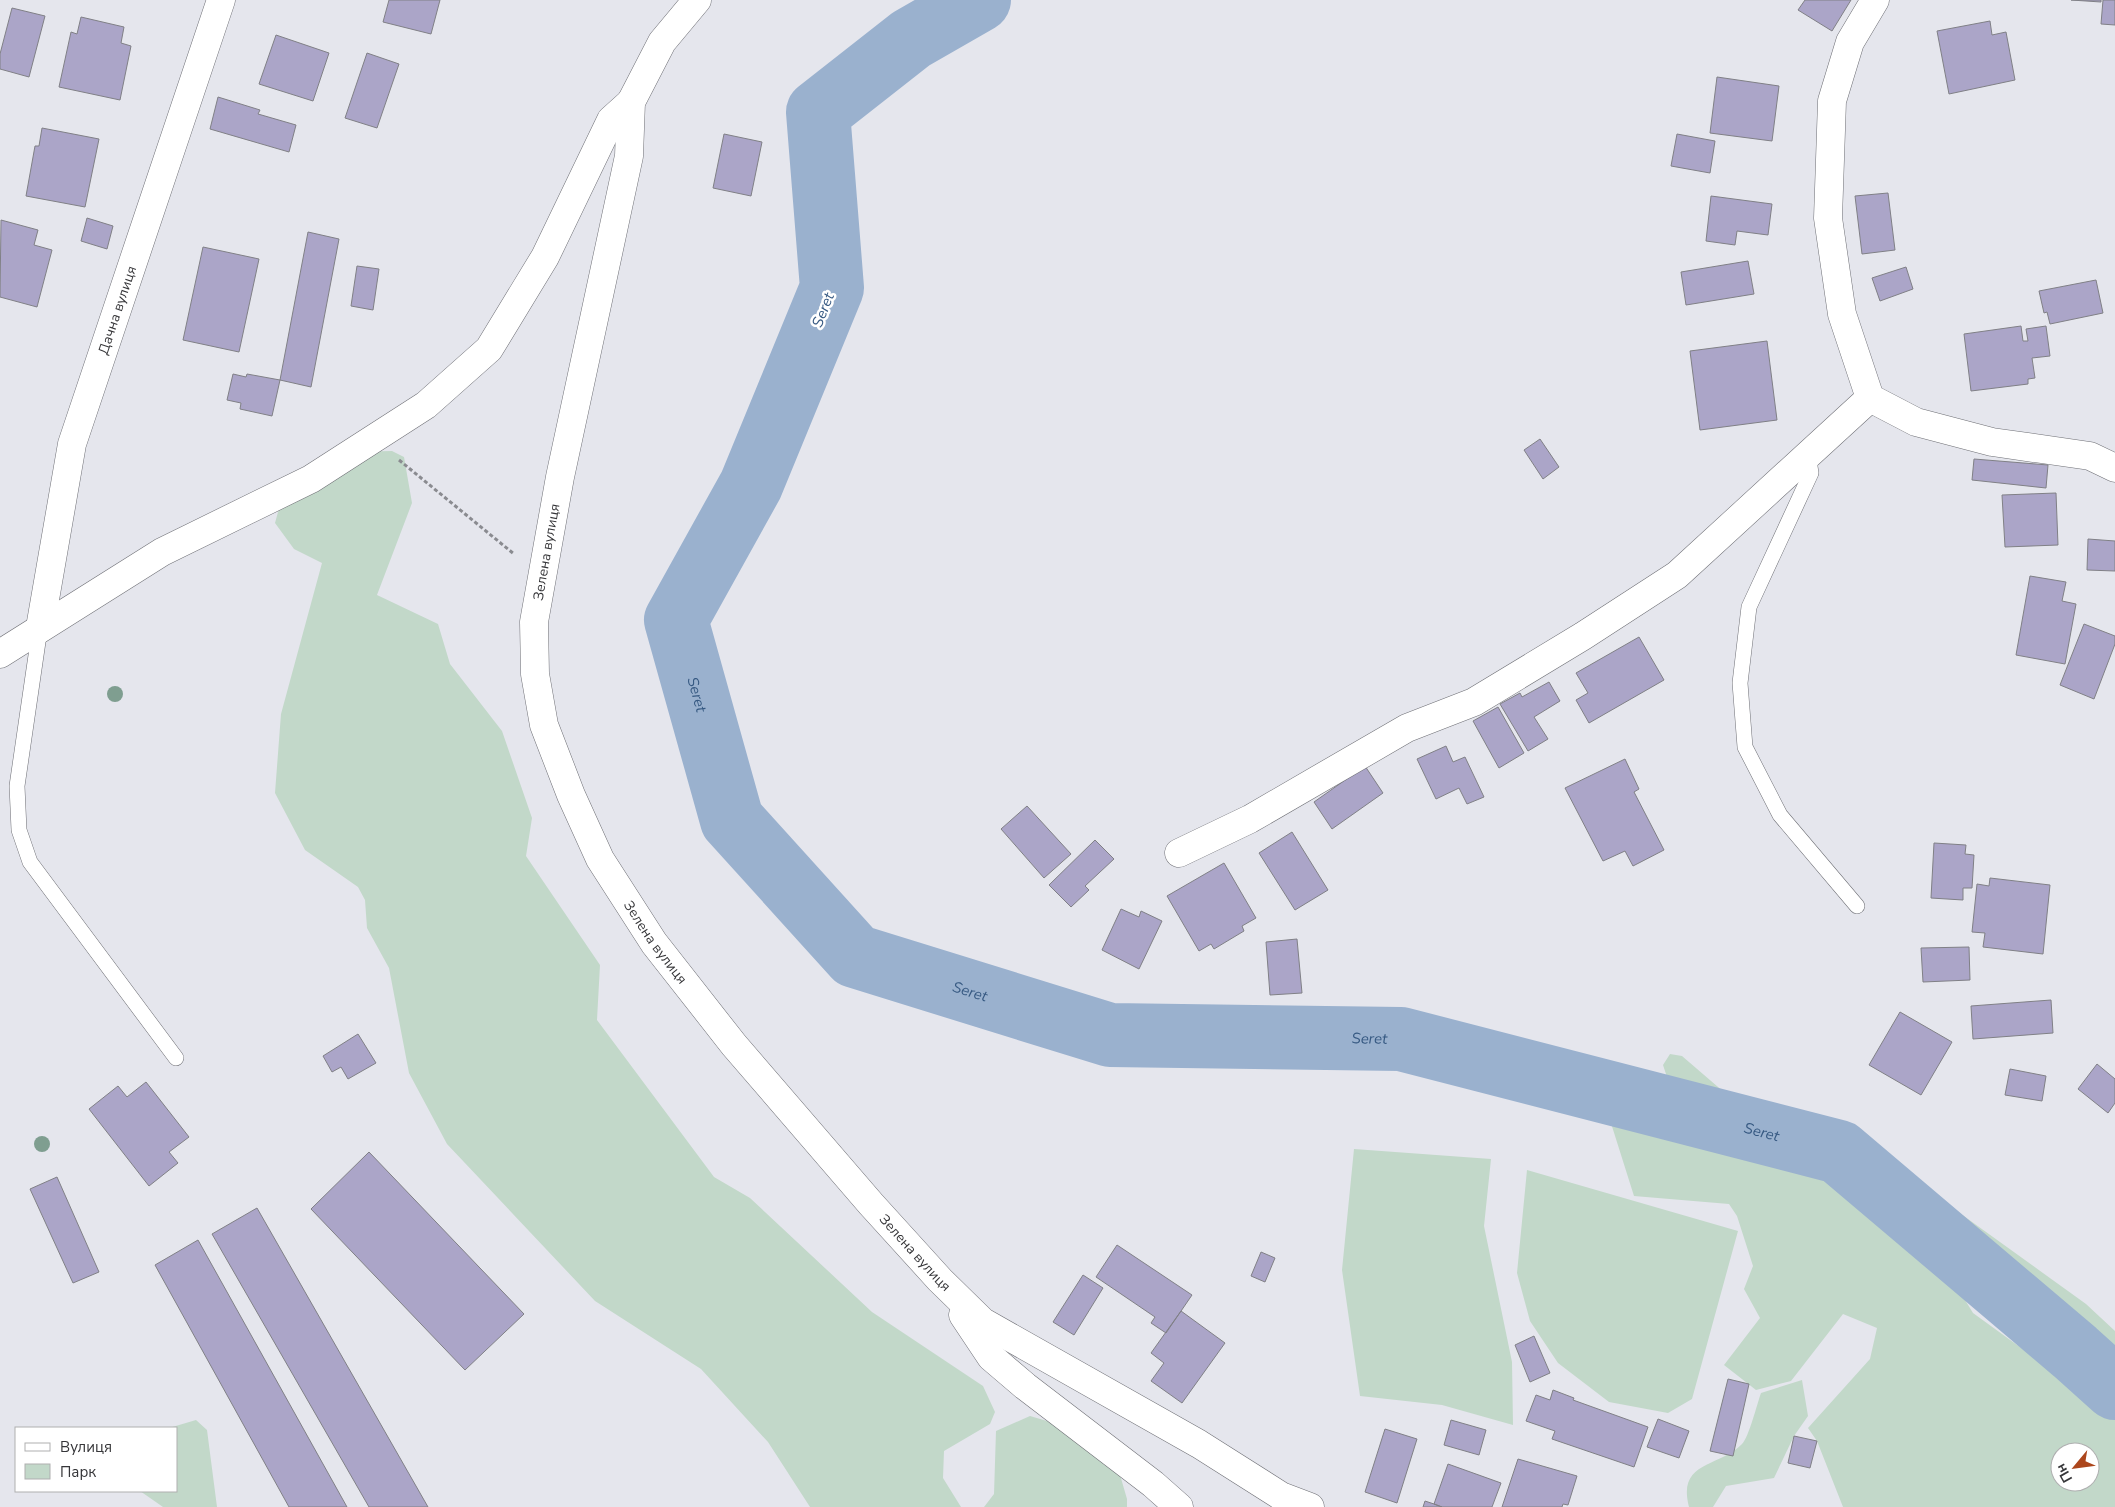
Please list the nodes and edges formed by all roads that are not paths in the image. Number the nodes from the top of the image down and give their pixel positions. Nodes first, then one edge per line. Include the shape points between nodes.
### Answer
1 (221, 0) edge
2 (697, 0) edge
3 (1875, 0) edge
4 (631, 102) junction
5 (1870, 398) junction
6 (1808, 454) junction
7 (2115, 468) edge
8 (40, 628) junction
9 (0, 654) edge
10 (1179, 853) dead end
11 (1857, 906) dead end
12 (176, 1058) dead end
13 (940, 1280) junction
14 (1179, 1507) edge
15 (1310, 1507) edge

1 - 8 street, Дачна вулиця via 72,444
2 - 4 street via 662,42
3 - 5 street via 1850,42 1832,102 1828,218 1842,314
4 - 8 street via 610,120 545,257 489,349 426,405 311,479 162,552
4 - 13 street, Зелена вулиця via 629,156 560,477 534,631 535,674 544,725 600,859 654,944 734,1045
5 - 6 street
5 - 7 street via 1916,422 1992,442 2090,456
6 - 10 street via 1677,574 1583,636 1474,702 1407,728 1250,819
6 - 11 lane via 1811,473 1749,607 1740,683 1745,747 1780,815
8 - 9 street
8 - 12 lane via 18,786 19,830 30,862
13 - 14 street via 991,1356
13 - 15 street, Зелена вулиця via 982,1322 1198,1444 1281,1496

